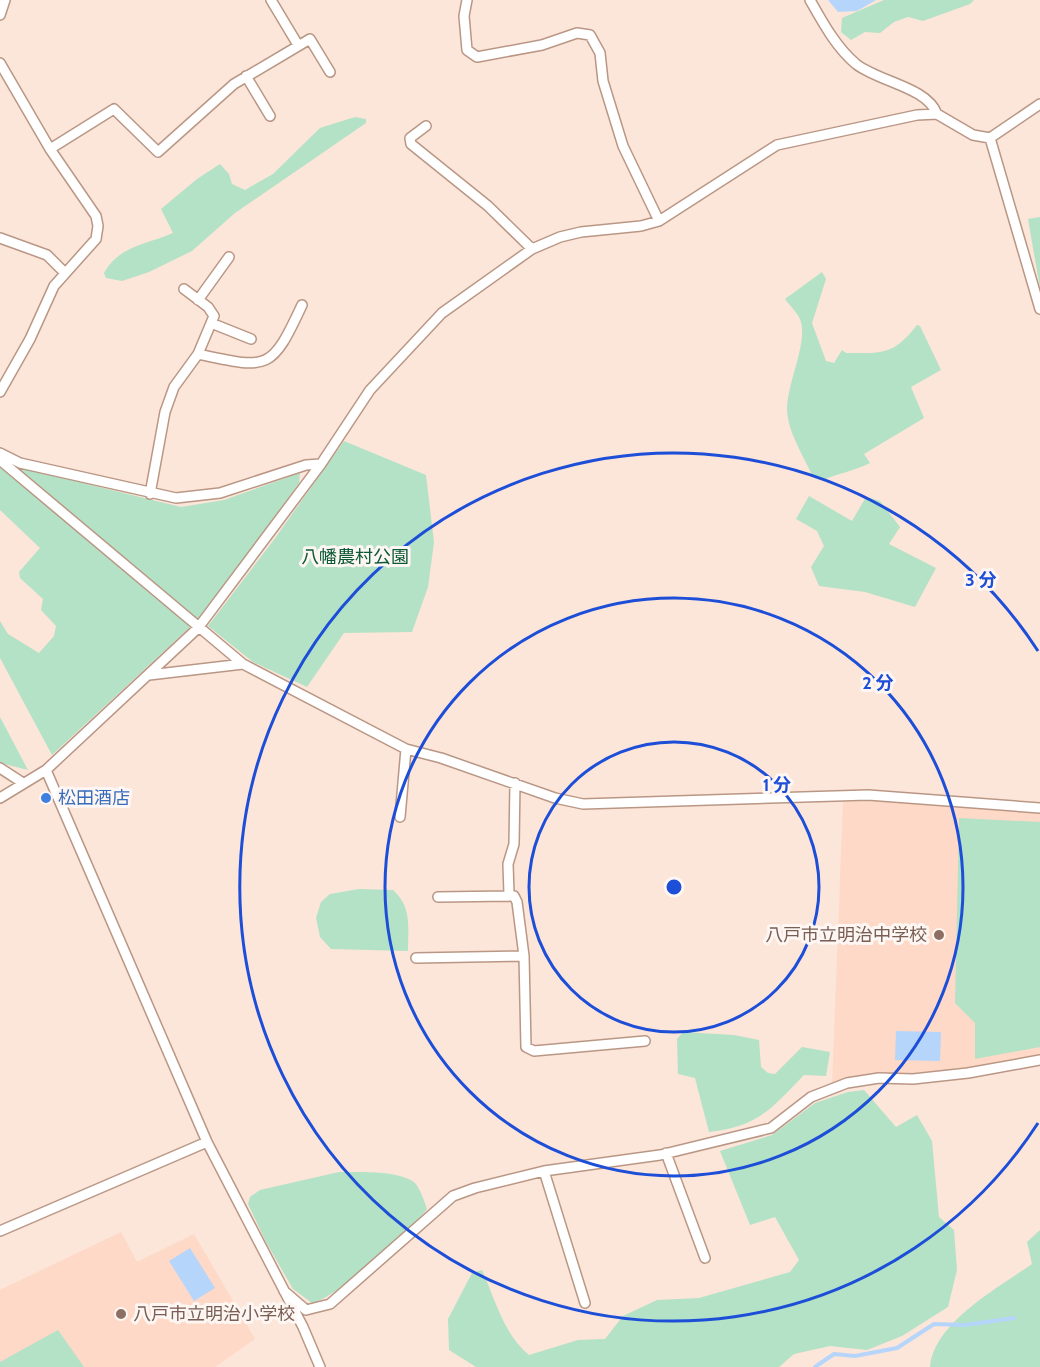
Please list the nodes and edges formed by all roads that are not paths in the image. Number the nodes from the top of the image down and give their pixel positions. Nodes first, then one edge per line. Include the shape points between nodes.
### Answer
1 (5, 0) edge
2 (271, 0) edge
3 (467, 0) edge
4 (810, 0) edge
5 (0, 15) edge
6 (298, 45) junction
7 (0, 63) edge
8 (330, 72) dead end
9 (246, 76) junction
10 (1040, 104) edge
11 (938, 114) junction
12 (270, 116) dead end
13 (426, 126) dead end
14 (990, 138) junction
15 (50, 149) junction
16 (659, 221) junction
17 (0, 238) edge
18 (532, 249) junction
19 (229, 257) dead end
20 (65, 273) junction
21 (184, 289) dead end
22 (198, 300) junction
23 (302, 305) dead end
24 (1040, 309) edge
25 (211, 323) junction
26 (251, 339) dead end
27 (198, 354) junction
28 (0, 392) edge
29 (0, 453) edge
30 (0, 460) edge
31 (321, 464) junction
32 (150, 494) junction
33 (198, 628) junction
34 (243, 664) junction
35 (149, 675) junction
36 (406, 748) junction
37 (0, 768) edge
38 (46, 770) junction
39 (23, 783) junction
40 (515, 783) junction
41 (0, 798) edge
42 (1040, 808) edge
43 (400, 817) dead end
44 (509, 894) junction
45 (438, 897) dead end
46 (524, 956) junction
47 (416, 958) dead end
48 (645, 1041) dead end
49 (1040, 1060) edge
50 (207, 1142) junction
51 (666, 1154) junction
52 (544, 1172) junction
53 (0, 1231) edge
54 (705, 1258) dead end
55 (284, 1291) junction
56 (585, 1303) dead end
57 (320, 1367) edge

1 - 5 street
2 - 6 street
3 - 16 street via 467,50 477,57 542,45 577,33 591,35 600,53 603,81 623,146
4 - 11 street via 841,49 856,63 924,96
6 - 8 street via 310,39
6 - 9 street
7 - 15 street
9 - 12 street
9 - 15 street via 158,152 114,109
10 - 14 street
11 - 14 street via 973,135
11 - 16 street via 777,145
13 - 18 street via 410,138 411,144 488,206
14 - 24 street
15 - 20 street via 96,216 98,226 90,248
16 - 18 street via 581,231
17 - 20 street via 47,255
18 - 31 street via 423,330 370,390
19 - 22 street
20 - 28 street via 54,286
21 - 22 street
22 - 25 street via 212,312
23 - 27 street via 284,344 267,361 247,364
25 - 26 street
25 - 27 street
27 - 32 street via 182,373 165,412
29 - 32 street via 20,463
30 - 33 street
31 - 32 street via 306,465 220,494 176,498
31 - 33 street
33 - 34 street
33 - 35 street
34 - 35 street
34 - 36 street
35 - 38 street
36 - 40 street
36 - 43 street
37 - 39 street
38 - 39 street
38 - 50 street
39 - 41 street
40 - 42 street via 583,804 868,795
40 - 44 street
44 - 45 street
44 - 46 street via 517,902
46 - 47 street
46 - 48 street via 526,1047 534,1051
49 - 51 street via 968,1074 847,1083 811,1097 771,1128
50 - 53 street
50 - 55 street
51 - 52 street
51 - 54 street
52 - 55 street via 453,1196 330,1304 306,1310
52 - 56 street
55 - 57 street

